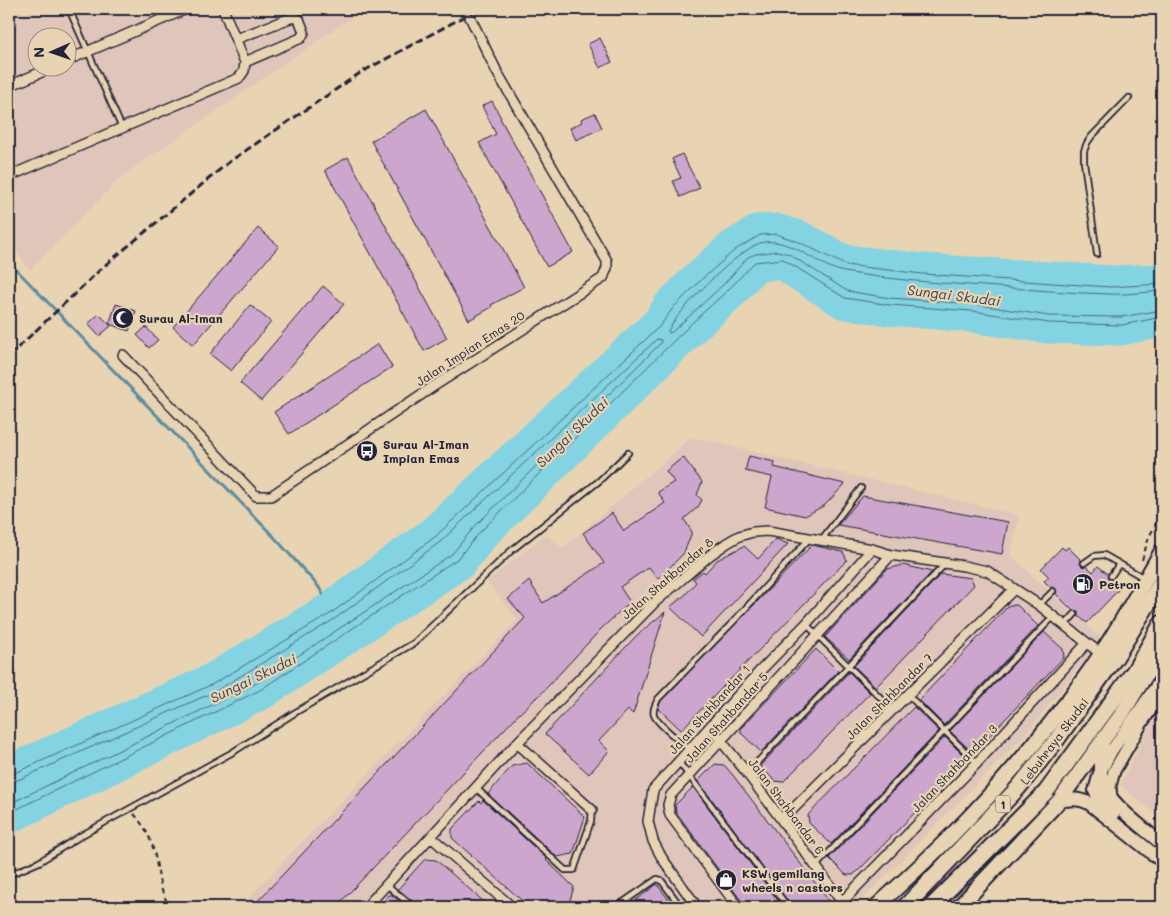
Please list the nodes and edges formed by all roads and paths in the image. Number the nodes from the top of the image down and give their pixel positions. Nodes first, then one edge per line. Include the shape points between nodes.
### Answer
1 (68, 9) edge
2 (186, 9) edge
3 (223, 9) edge
4 (466, 9) edge
5 (236, 39) junction
6 (88, 52) junction
7 (78, 56) edge
8 (245, 62) junction
9 (28, 78) edge
10 (9, 86) edge
11 (1129, 98) dead end
12 (122, 128) junction
13 (9, 173) edge
14 (1097, 254) dead end
15 (123, 355) dead end
16 (628, 453) dead end
17 (861, 488) dead end
18 (1161, 516) edge
19 (810, 538) junction
20 (821, 540) junction
21 (872, 549) junction
22 (1162, 550) edge
23 (891, 556) junction
24 (946, 563) junction
25 (1084, 564) dead end
26 (1119, 564) junction
27 (1111, 576) dead end
28 (1142, 577) junction
29 (1162, 581) edge
30 (1014, 589) junction
31 (1053, 590) dead end
32 (1039, 605) junction
33 (1075, 614) dead end
34 (1052, 618) junction
35 (1162, 623) edge
36 (806, 624) junction
37 (1064, 626) junction
38 (818, 636) junction
39 (1087, 643) junction
40 (1162, 649) edge
41 (1101, 654) junction
42 (848, 666) junction
43 (1162, 678) edge
44 (1162, 693) edge
45 (908, 695) junction
46 (893, 710) junction
47 (710, 727) junction
48 (944, 732) junction
49 (721, 740) junction
50 (1103, 741) junction
51 (517, 743) junction
52 (689, 749) junction
53 (678, 761) junction
54 (977, 763) junction
55 (1101, 771) junction
56 (747, 773) junction
57 (689, 776) junction
58 (476, 788) junction
59 (1111, 799) junction
60 (1059, 801) junction
61 (130, 808) junction
62 (592, 810) joint
63 (782, 820) junction
64 (431, 837) junction
65 (1162, 844) edge
66 (1162, 861) edge
67 (816, 866) junction
68 (9, 875) edge
69 (387, 885) junction
70 (839, 905) edge
71 (171, 907) edge
72 (366, 907) edge
73 (413, 907) edge
74 (512, 907) edge
75 (616, 907) edge
76 (681, 907) edge
77 (697, 907) edge
78 (738, 907) edge
79 (788, 907) edge
80 (876, 907) edge
81 (904, 907) edge
82 (931, 907) edge
83 (959, 907) edge

1 - 6 lane
2 - 6 street
3 - 5 street
4 - 15 street, Jalan Impian Emas 20 via 496,72 607,261 603,278 271,496 256,496
5 - 8 street
5 - 8 street via 293,17 299,19 304,32 302,38
6 - 7 street
6 - 12 lane
8 - 12 street via 239,78
9 - 10 street
11 - 14 lane via 1092,136 1084,151
12 - 13 street via 14,174
16 - 61 lane via 512,550 414,643 233,752
17 - 20 lane
18 - 28 path via 1149,537
19 - 20 street, Jalan Shahbandar 8
19 - 51 street, Jalan Shahbandar 8 via 768,530 739,536 726,543 655,602
19 - 52 lane via 658,699 654,715
20 - 21 street, Jalan Shahbandar 8
21 - 23 street, Jalan Shahbandar 8
21 - 36 street, Jalan Shahbandar 1
22 - 28 main road
23 - 24 street, Jalan Shahbandar 8
23 - 38 street, Jalan Shahbandar 5
24 - 30 street, Jalan Shahbandar 8 via 987,571
24 - 42 lane
25 - 26 lane via 1094,556 1104,554
26 - 27 lane
26 - 28 lane
28 - 41 main road
29 - 81 highway, Lebuhraya Skudai / 1 via 1092,691 1055,742 1018,788
30 - 32 street, Jalan Shahbandar 8
30 - 45 street, Jalan Shahbandar 7
31 - 32 lane
32 - 34 street, Jalan Shahbandar 8
33 - 37 lane
34 - 37 street, Jalan Shahbandar 8
34 - 48 lane
35 - 82 highway, Lebuhraya Skudai / 1 via 1135,670 1046,792
36 - 38 lane
36 - 47 street, Jalan Shahbandar 1
37 - 39 street, Jalan Shahbandar 8
38 - 42 lane
38 - 49 street, Jalan Shahbandar 5
39 - 41 street, Jalan Shahbandar 8
39 - 54 street, Jalan Shahbandar 3
40 - 50 main road
41 - 80 main road via 1008,775 954,834
42 - 46 lane
42 - 56 lane
43 - 55 street
44 - 59 street via 1114,771
45 - 46 street, Jalan Shahbandar 7
45 - 48 lane
46 - 63 street, Jalan Shahbandar 7
47 - 49 street, Jalan Shahbandar 6
47 - 52 street, Jalan Shahbandar 1
48 - 54 lane
48 - 67 lane
49 - 56 street, Jalan Shahbandar 6
49 - 57 street, Jalan Shahbandar 5
50 - 55 main road
50 - 60 main road
51 - 58 street, Jalan Shahbandar 8
51 - 62 street
52 - 53 street, Jalan Shahbandar 1
53 - 57 lane
53 - 77 street, Jalan Shahbandar 1 via 653,790 649,831 662,858
54 - 70 street, Jalan Shahbandar 3
55 - 59 main road via 1104,789
55 - 66 main road via 1095,786 1097,796 1150,843
56 - 63 street, Jalan Shahbandar 6
57 - 78 street, Jalan Shahbandar 5 via 671,795 670,815
57 - 79 lane
58 - 62 lane via 565,870 574,870
58 - 64 street, Jalan Shahbandar 8
59 - 65 main road
60 - 66 main road via 1073,798 1090,803
60 - 83 main road
61 - 68 lane via 39,862
61 - 71 path via 153,847 160,882
63 - 67 street, Jalan Shahbandar 6
64 - 69 street, Jalan Shahbandar 8
64 - 74 street
67 - 70 street, Jalan Shahbandar 6
69 - 72 street, Jalan Shahbandar 8
69 - 73 lane
75 - 76 lane via 657,879

